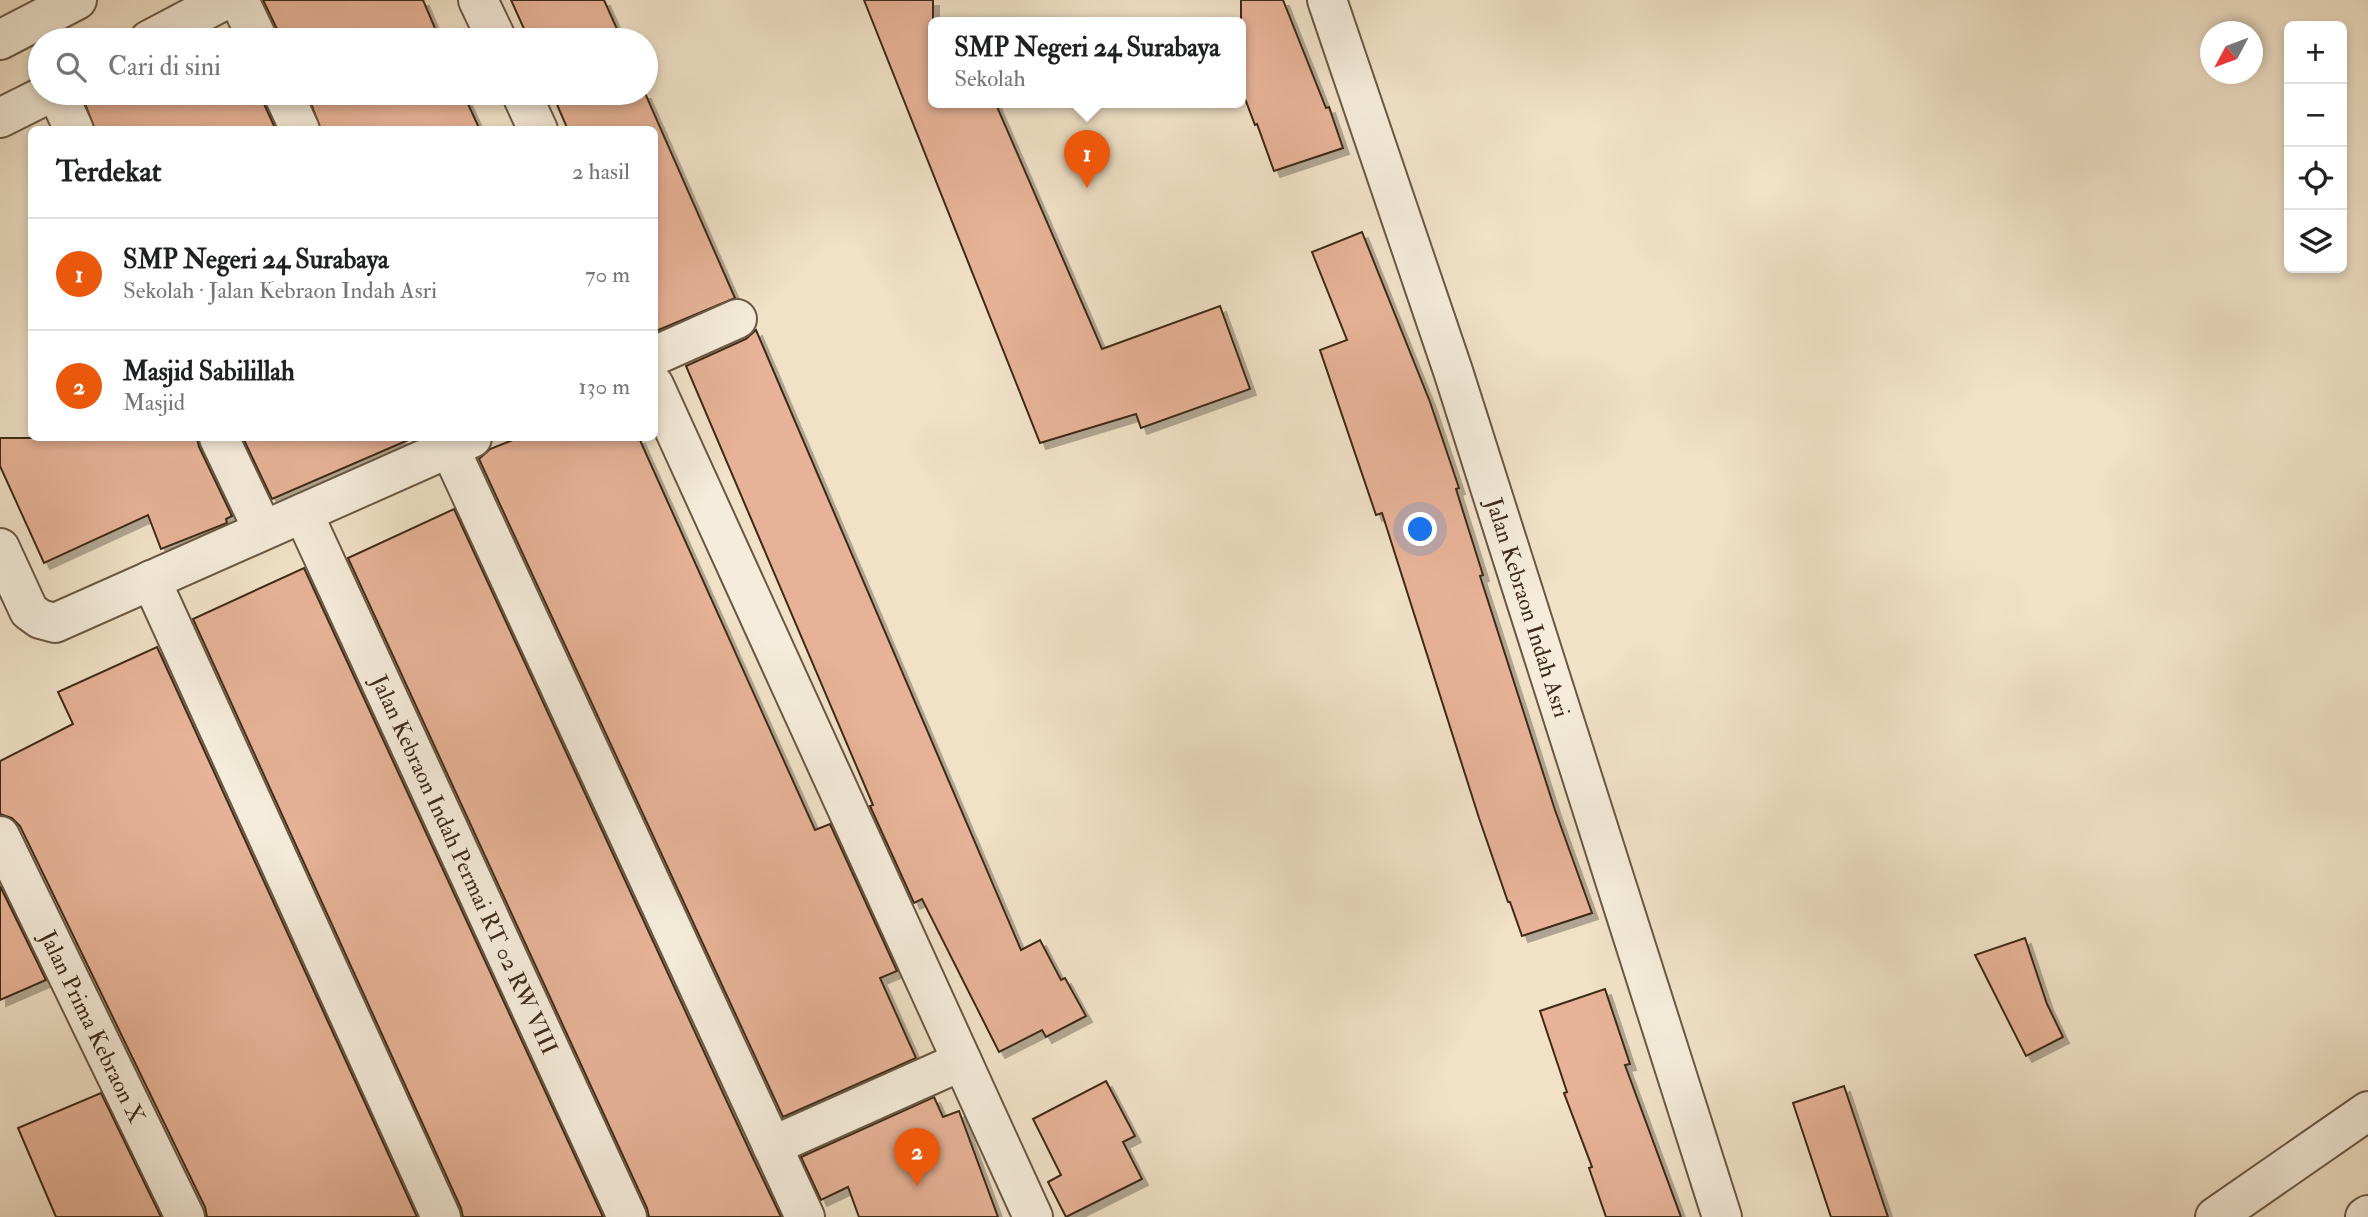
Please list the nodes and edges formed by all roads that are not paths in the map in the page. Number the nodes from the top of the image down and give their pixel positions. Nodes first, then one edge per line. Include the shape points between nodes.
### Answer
1 (77, 0) edge
2 (225, 0) edge
3 (239, 0) edge
4 (478, 0) edge
5 (1328, 0) edge
6 (172, 28) edge
7 (252, 28) edge
8 (491, 28) edge
9 (0, 40) edge
10 (28, 104) edge
11 (63, 105) edge
12 (289, 105) edge
13 (527, 105) edge
14 (0, 118) edge
15 (72, 126) edge
16 (298, 126) edge
17 (536, 126) edge
18 (737, 319) dead end
19 (658, 354) edge
20 (658, 394) edge
21 (220, 441) edge
22 (455, 441) edge
23 (303, 513) junction
24 (263, 530) junction
25 (0, 548) edge
26 (152, 580) junction
27 (0, 836) edge
28 (962, 1061) junction
29 (2368, 1111) edge
30 (772, 1146) junction
31 (800, 1215) edge
32 (185, 1217) edge
33 (441, 1217) edge
34 (627, 1217) edge
35 (1032, 1217) edge
36 (1722, 1217) edge
37 (2215, 1217) edge

1 - 9 street
2 - 6 street
3 - 7 street
4 - 8 street
5 - 36 street, Jalan Kebraon Indah Asri via 1453,371
10 - 14 street
11 - 15 street
12 - 16 street
13 - 17 street
18 - 19 street
20 - 28 street
21 - 24 street
22 - 23 street
22 - 30 street
23 - 24 street
23 - 34 street, Jalan Kebraon Indah Permai RT 02 RW VIII
24 - 26 street
25 - 26 street via 29,611 55,623
26 - 33 street
27 - 32 street, Jalan Prima Kebraon X
28 - 30 street
28 - 35 street
29 - 37 street
30 - 31 street

